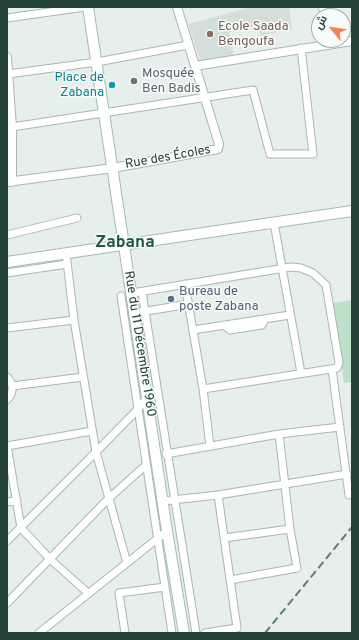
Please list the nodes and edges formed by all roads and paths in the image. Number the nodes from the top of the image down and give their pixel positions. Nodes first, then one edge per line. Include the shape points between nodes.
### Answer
1 (85, 7) edge
2 (88, 7) edge
3 (177, 7) edge
4 (7, 18) edge
5 (188, 45) junction
6 (311, 46) edge
7 (301, 48) junction
8 (7, 57) edge
9 (97, 62) junction
10 (195, 66) junction
11 (8, 74) junction
12 (205, 97) junction
13 (105, 113) junction
14 (12, 127) junction
15 (113, 168) junction
16 (9, 182) edge
17 (352, 211) edge
18 (77, 218) dead end
19 (274, 223) junction
20 (7, 235) edge
21 (124, 246) junction
22 (66, 253) junction
23 (7, 262) edge
24 (67, 264) junction
25 (283, 268) junction
26 (7, 273) edge
27 (185, 284) junction
28 (137, 292) junction
29 (121, 296) dead end
30 (188, 304) junction
31 (146, 310) junction
32 (135, 313) junction
33 (290, 315) junction
34 (74, 320) junction
35 (7, 328) edge
36 (193, 330) junction
37 (332, 369) junction
38 (301, 373) junction
39 (7, 377) edge
40 (83, 377) junction
41 (12, 386) junction
42 (203, 389) junction
43 (147, 398) junction
44 (7, 400) edge
45 (137, 410) junction
46 (340, 427) junction
47 (92, 431) junction
48 (279, 434) junction
49 (7, 446) edge
50 (210, 446) junction
51 (96, 452) junction
52 (166, 454) junction
53 (146, 465) junction
54 (347, 474) junction
55 (285, 484) junction
56 (218, 495) junction
57 (349, 495) dead end
58 (108, 499) junction
59 (17, 500) junction
60 (174, 500) junction
61 (163, 501) junction
62 (7, 502) edge
63 (20, 528) junction
64 (290, 529) junction
65 (167, 531) junction
66 (158, 538) junction
67 (224, 538) junction
68 (7, 541) edge
69 (51, 560) junction
70 (127, 563) junction
71 (230, 580) junction
72 (165, 587) junction
73 (88, 593) junction
74 (7, 603) edge
75 (39, 633) edge
76 (125, 633) edge
77 (172, 633) edge
78 (184, 633) edge
79 (196, 633) edge
80 (205, 633) edge

1 - 4 street
2 - 9 main road, Rue du 11 Décembre 1960
3 - 5 street, Rue des Écoles
5 - 9 street
5 - 10 street, Rue des Écoles
6 - 7 street
7 - 10 street
7 - 12 street via 313,154 270,154 253,90
8 - 11 street
9 - 11 street
9 - 13 main road, Rue du 11 Décembre 1960
10 - 12 street, Rue des Écoles
11 - 14 street
12 - 13 street
12 - 15 street, Rue des Écoles via 219,144 218,149
13 - 14 street
13 - 15 main road, Rue du 11 Décembre 1960
14 - 16 street
15 - 16 street
15 - 21 main road, Rue du 11 Décembre 1960
17 - 19 main road
18 - 20 street
19 - 21 main road
19 - 25 street
21 - 22 main road
21 - 28 main road, Rue du 11 Décembre 1960
22 - 23 main road
22 - 24 street
24 - 26 street
24 - 34 street
25 - 27 street
25 - 33 street
25 - 37 street via 296,267 306,270 317,275 326,285 339,363 337,368
27 - 28 street
27 - 30 street
28 - 31 street
28 - 32 main road, Rue du 11 Décembre 1960
29 - 45 street
30 - 31 street
30 - 36 street
31 - 32 street
31 - 52 street
32 - 43 main road, Rue du 11 Décembre 1960
33 - 36 street
33 - 38 street
34 - 35 street
34 - 40 street
36 - 42 street
37 - 38 street
37 - 46 street
38 - 42 street
39 - 41 street
40 - 41 street
40 - 47 street
41 - 44 street
42 - 50 street
43 - 45 street
43 - 61 main road, Rue du 11 Décembre 1960
45 - 51 street
45 - 53 street
46 - 48 street
46 - 54 street
47 - 49 street
47 - 51 street
48 - 50 street
48 - 55 street
49 - 59 street
50 - 52 street
51 - 58 street
51 - 63 street
52 - 60 street
53 - 58 street
53 - 66 street
54 - 55 street
54 - 57 street
55 - 56 street
55 - 64 street
56 - 60 street
56 - 67 street
58 - 69 street
58 - 70 street
59 - 62 street
59 - 63 street
60 - 61 street
60 - 79 street
61 - 65 main road, Rue du 11 Décembre 1960
63 - 68 street
63 - 69 street
64 - 67 street
64 - 71 street via 297,568
65 - 66 street
65 - 78 main road, Rue du 11 Décembre 1960
66 - 70 street
66 - 72 street
67 - 71 street
69 - 73 street
69 - 74 street
70 - 73 street
71 - 80 street via 237,628
72 - 76 street via 119,593
72 - 77 street
73 - 75 street

